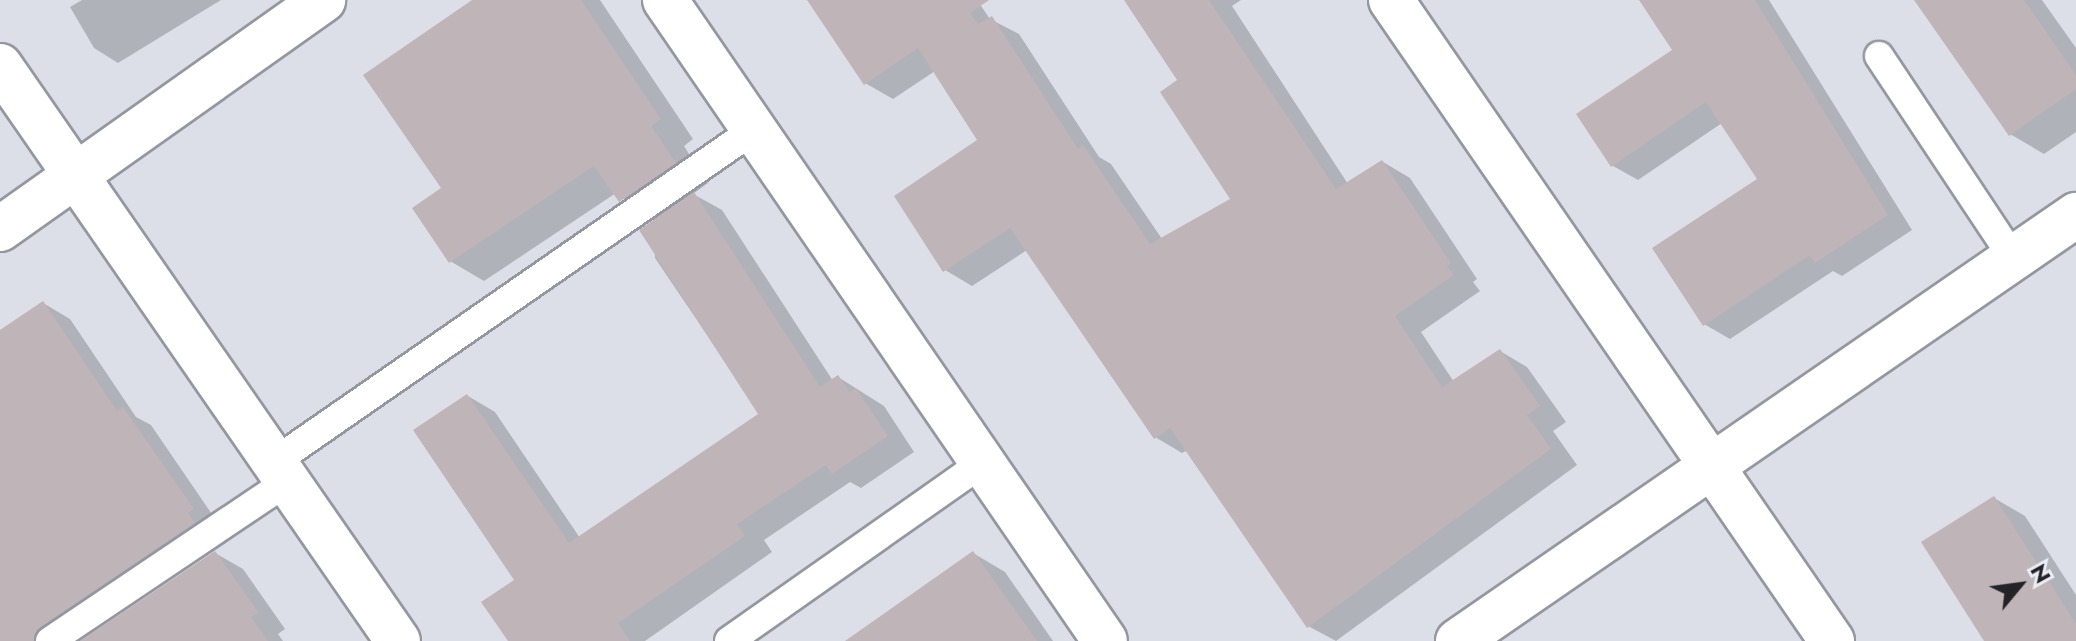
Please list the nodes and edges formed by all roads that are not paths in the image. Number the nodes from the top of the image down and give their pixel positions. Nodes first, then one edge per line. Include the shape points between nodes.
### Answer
1 (323, 0) edge
2 (665, 0) edge
3 (1391, 0) edge
4 (1879, 56) dead end
5 (0, 66) edge
6 (755, 129) junction
7 (77, 177) junction
8 (2076, 215) edge
9 (0, 229) edge
10 (2013, 258) junction
11 (982, 463) junction
12 (1712, 464) junction
13 (281, 472) junction
14 (50, 641) edge
15 (398, 641) edge
16 (729, 641) edge
17 (1105, 641) edge
18 (1458, 641) edge
19 (1832, 641) edge

1 - 7 street
2 - 6 street
3 - 12 street
4 - 10 lane
5 - 7 street
6 - 11 street
6 - 13 lane
7 - 9 street
7 - 13 street
8 - 10 street
10 - 12 street
11 - 16 lane
11 - 17 street
12 - 18 street
12 - 19 street
13 - 14 lane
13 - 15 street

